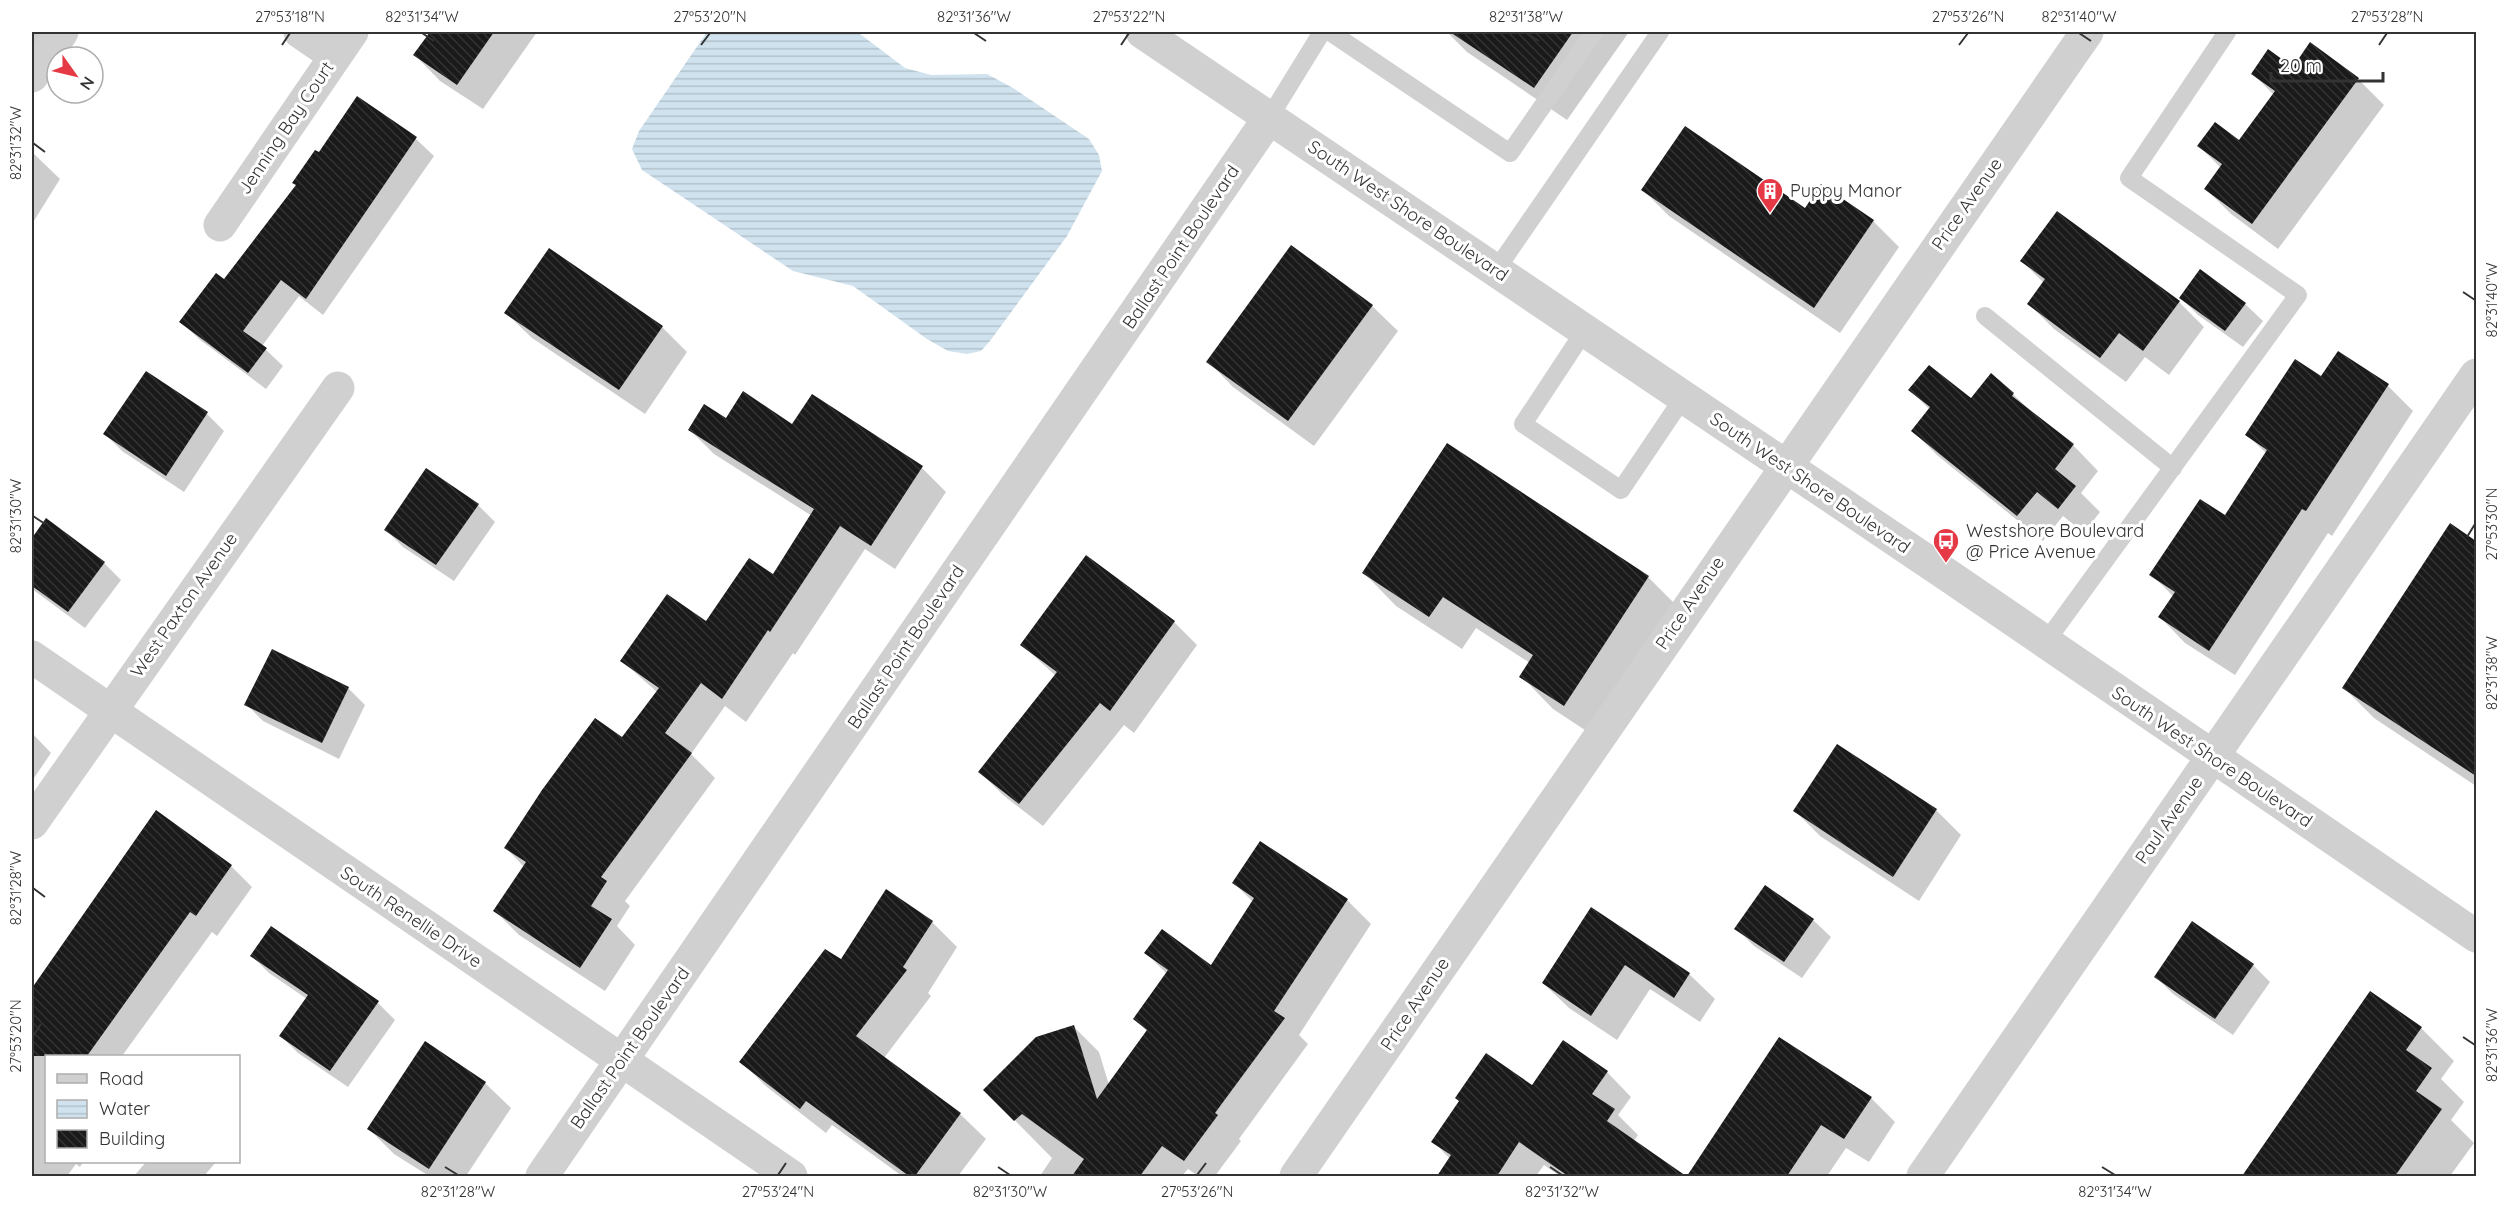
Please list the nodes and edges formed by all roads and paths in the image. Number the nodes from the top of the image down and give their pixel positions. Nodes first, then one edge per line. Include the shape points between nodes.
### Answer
1 (62, 32) edge
2 (300, 32) edge
3 (1322, 32) edge
4 (1330, 32) edge
5 (1594, 32) edge
6 (1660, 32) edge
7 (2087, 32) edge
8 (2227, 32) edge
9 (1162, 37) edge
10 (343, 44) edge
11 (32, 76) edge
12 (1269, 118) junction
13 (220, 225) dead end
14 (1497, 270) junction
15 (1985, 316) dead end
16 (1585, 330) junction
17 (2476, 375) edge
18 (338, 388) dead end
19 (1683, 398) junction
20 (1784, 467) junction
21 (2173, 468) junction
22 (2045, 643) junction
23 (32, 657) edge
24 (110, 710) junction
25 (2212, 757) junction
26 (32, 823) edge
27 (2476, 936) edge
28 (622, 1061) junction
29 (542, 1176) edge
30 (791, 1176) edge
31 (1296, 1176) edge
32 (1923, 1176) edge

1 - 11 street
2 - 10 street
3 - 12 lane
4 - 5 lane via 1510,153
6 - 14 lane
7 - 20 street, Price Avenue
8 - 21 lane via 2129,178 2298,295
9 - 12 street, South West Shore Boulevard
10 - 13 street, Jenning Bay Court
12 - 14 street, South West Shore Boulevard
12 - 28 street, Ballast Point Boulevard
14 - 16 street, South West Shore Boulevard
15 - 21 lane
16 - 19 street, South West Shore Boulevard
16 - 19 lane via 1523,424 1621,490
17 - 25 street, Paul Avenue
18 - 24 street, West Paxton Avenue
19 - 20 street, South West Shore Boulevard
20 - 22 street, South West Shore Boulevard
20 - 31 street, Price Avenue
21 - 22 lane
22 - 25 street, South West Shore Boulevard
23 - 24 street, South Renellie Drive
24 - 26 street, West Paxton Avenue
24 - 28 street, South Renellie Drive
25 - 27 street, South West Shore Boulevard
25 - 32 street, Paul Avenue
28 - 29 street, Ballast Point Boulevard
28 - 30 street, South Renellie Drive

